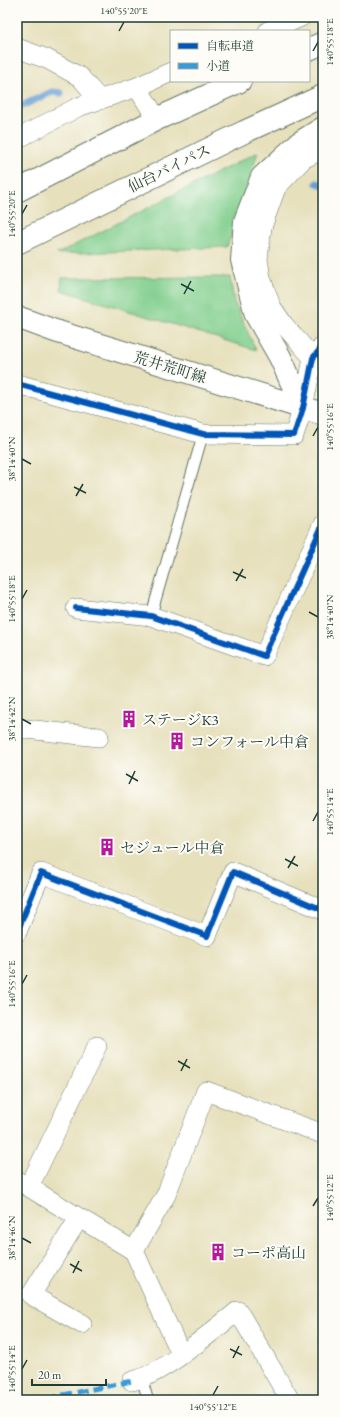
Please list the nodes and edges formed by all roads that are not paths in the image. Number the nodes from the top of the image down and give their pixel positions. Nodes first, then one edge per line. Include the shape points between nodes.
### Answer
1 (301, 17) edge
2 (270, 30) edge
3 (323, 43) edge
4 (17, 48) edge
5 (310, 49) edge
6 (170, 72) edge
7 (238, 82) edge
8 (137, 86) junction
9 (323, 96) edge
10 (100, 100) junction
11 (157, 119) junction
12 (323, 128) edge
13 (17, 139) edge
14 (323, 149) edge
15 (17, 190) edge
16 (17, 243) edge
17 (17, 317) edge
18 (318, 352) edge
19 (17, 384) edge
20 (313, 411) edge
21 (203, 434) junction
22 (323, 524) edge
23 (76, 608) dead end
24 (151, 616) junction
25 (17, 728) edge
26 (98, 737) dead end
27 (323, 910) edge
28 (17, 932) edge
29 (97, 1046) dead end
30 (323, 1134) edge
31 (23, 1183) edge
32 (79, 1218) junction
33 (134, 1251) junction
34 (82, 1324) dead end
35 (181, 1354) junction
36 (137, 1380) joint
37 (148, 1400) edge
38 (290, 1400) edge

1 - 2 street
3 - 5 main road
4 - 10 street via 47,59 80,77
6 - 8 street
7 - 11 main road
8 - 10 street
8 - 11 street
9 - 16 main road, 仙台バイパス
10 - 13 street via 78,107
11 - 15 main road
12 - 20 main road via 299,143 262,177 245,221 242,260 256,315
14 - 18 street via 303,159 276,188 262,227 258,259 261,278 272,306 284,325
17 - 20 main road, 荒井荒町線
18 - 20 street
19 - 21 street
20 - 21 street via 294,435
21 - 24 lane
22 - 24 street via 264,656
23 - 24 street
25 - 26 street
27 - 28 street via 233,872 207,936 41,873
29 - 31 street
30 - 33 street via 206,1091 166,1195
31 - 32 street
32 - 33 street
32 - 34 street via 31,1295
33 - 35 street
35 - 36 street
35 - 38 street via 238,1311
36 - 37 lane

